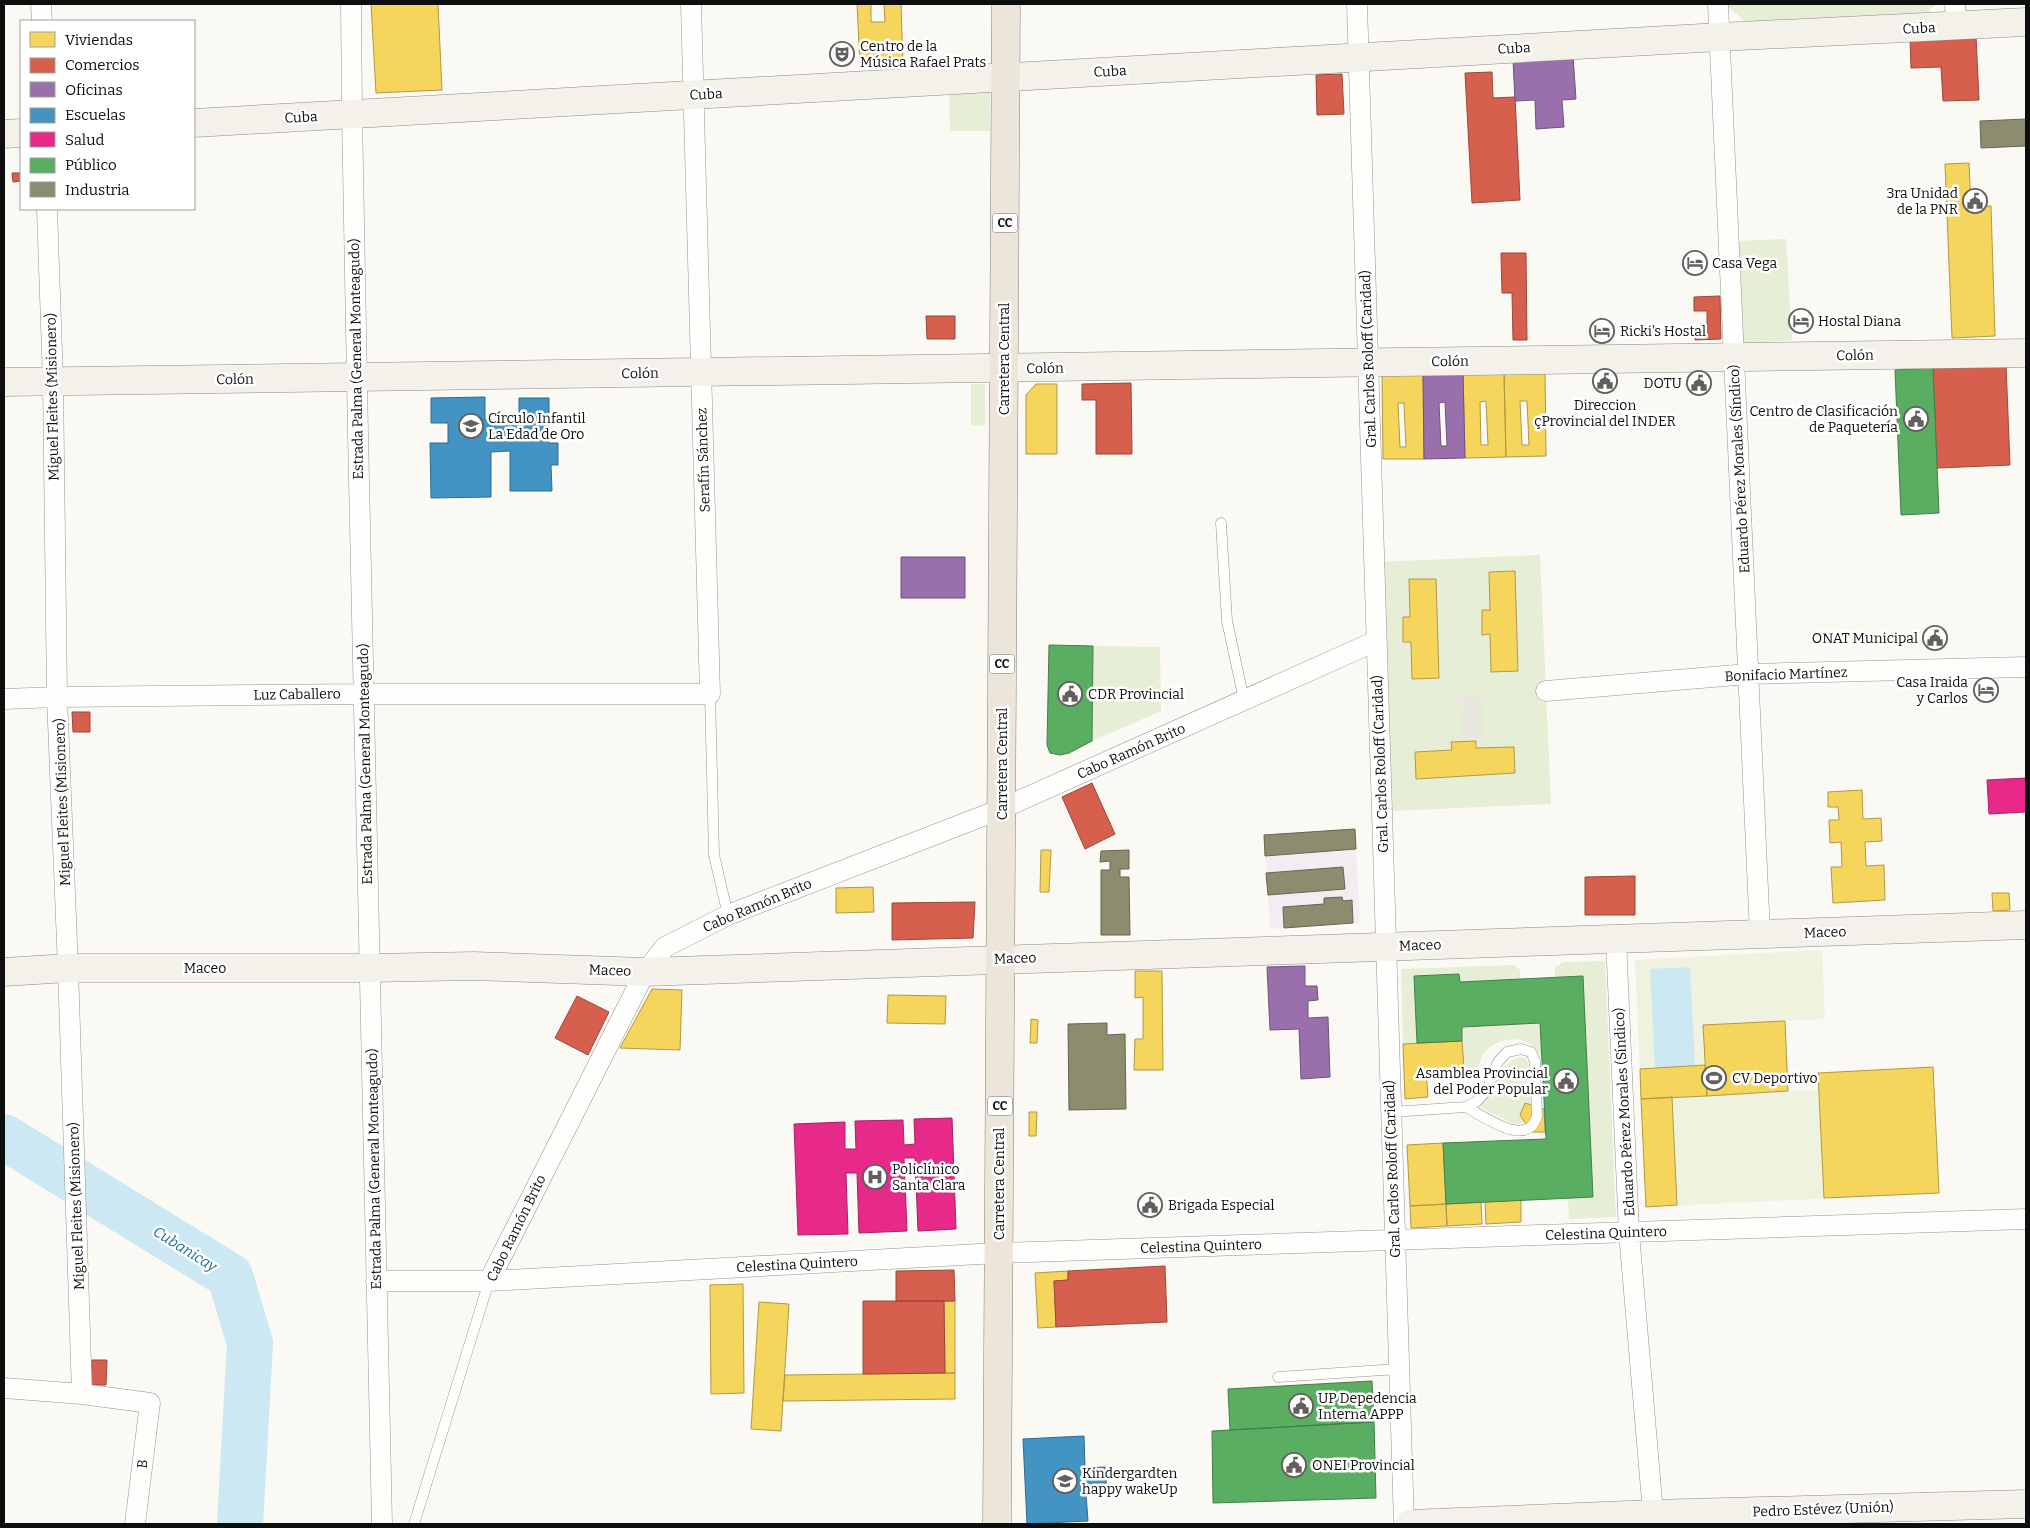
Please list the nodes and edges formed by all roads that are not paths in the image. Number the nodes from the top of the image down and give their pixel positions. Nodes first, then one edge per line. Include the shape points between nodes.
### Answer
1 (41, 4) edge
2 (351, 4) edge
3 (691, 4) edge
4 (1006, 4) edge
5 (1356, 4) edge
6 (1718, 4) edge
7 (1956, 15) edge
8 (42, 20) edge
9 (2026, 22) edge
10 (1720, 37) junction
11 (1358, 57) junction
12 (1006, 76) junction
13 (693, 94) junction
14 (352, 114) junction
15 (195, 123) edge
16 (20, 133) edge
17 (4, 134) edge
18 (47, 210) edge
19 (2026, 353) edge
20 (1734, 357) junction
21 (1368, 362) junction
22 (1004, 369) junction
23 (701, 372) junction
24 (357, 377) junction
25 (53, 381) junction
26 (4, 382) edge
27 (1221, 523) dead end
28 (1376, 641) junction
29 (2026, 667) edge
30 (1748, 674) junction
31 (1546, 691) dead end
32 (363, 694) junction
33 (710, 694) junction
34 (58, 697) junction
35 (4, 699) edge
36 (1244, 700) junction
37 (1001, 809) junction
38 (728, 915) junction
39 (2026, 925) edge
40 (1760, 934) junction
41 (1616, 939) junction
42 (1386, 946) junction
43 (1001, 959) junction
44 (68, 968) junction
45 (371, 968) junction
46 (4, 972) edge
47 (645, 972) junction
48 (1466, 1107) junction
49 (1391, 1112) junction
50 (2026, 1219) edge
51 (1629, 1232) junction
52 (1395, 1240) junction
53 (998, 1253) junction
54 (376, 1281) junction
55 (489, 1281) junction
56 (1398, 1369) junction
57 (1278, 1376) dead end
58 (4, 1388) edge
59 (82, 1394) junction
60 (2026, 1504) edge
61 (1654, 1519) edge
62 (135, 1524) edge
63 (382, 1524) edge
64 (414, 1524) edge
65 (997, 1524) edge
66 (1404, 1524) edge
67 (1410, 1524) edge

1 - 8 street
2 - 14 street, Estrada Palma (General Monteagudo)
3 - 13 street, Serafín Sánchez
4 - 12 main road, Carretera Central / CC
5 - 11 street, Gral. Carlos Roloff (Caridad)
6 - 10 street, Eduardo Pérez Morales (Síndico)
7 - 9 main road, Cuba
7 - 10 main road, Cuba
10 - 11 main road, Cuba
10 - 20 street, Eduardo Pérez Morales (Síndico)
11 - 12 main road, Cuba
11 - 21 street, Gral. Carlos Roloff (Caridad)
12 - 13 main road, Cuba
12 - 22 main road, Carretera Central / CC
13 - 14 main road, Cuba
13 - 23 street, Serafín Sánchez
14 - 15 main road, Cuba
14 - 24 street, Estrada Palma (General Monteagudo)
16 - 17 main road
18 - 25 street, Miguel Fleites (Misionero)
19 - 20 main road, Colón
20 - 21 main road, Colón
20 - 30 street, Eduardo Pérez Morales (Síndico)
21 - 22 main road, Colón
21 - 28 street, Gral. Carlos Roloff (Caridad)
22 - 23 main road, Colón
22 - 37 main road, Carretera Central / CC
23 - 24 main road, Colón
23 - 33 street, Serafín Sánchez
24 - 25 main road, Colón
24 - 32 street, Estrada Palma (General Monteagudo)
25 - 26 main road, Colón
25 - 34 street, Miguel Fleites (Misionero)
27 - 36 lane via 1227,621
28 - 36 street, Cabo Ramón Brito
28 - 42 street, Gral. Carlos Roloff (Caridad)
29 - 30 street, Bonifacio Martínez
30 - 31 street, Bonifacio Martínez
30 - 40 street, Eduardo Pérez Morales (Síndico)
32 - 33 street, Luz Caballero
32 - 34 street, Luz Caballero
32 - 45 street, Estrada Palma (General Monteagudo)
33 - 38 lane, Serafín Sánchez via 714,855
34 - 35 street, Luz Caballero
34 - 44 street, Miguel Fleites (Misionero)
36 - 37 street, Cabo Ramón Brito
37 - 38 street, Cabo Ramón Brito
37 - 43 main road, Carretera Central / CC
38 - 47 street, Cabo Ramón Brito via 666,947
39 - 40 main road, Maceo
40 - 41 main road, Maceo
41 - 42 main road, Maceo
41 - 51 street, Eduardo Pérez Morales (Síndico)
42 - 43 main road, Maceo
42 - 49 street, Gral. Carlos Roloff (Caridad)
43 - 47 main road, Maceo
43 - 53 main road, Carretera Central / CC
44 - 45 main road, Maceo
44 - 46 main road, Maceo
44 - 59 street, Miguel Fleites (Misionero)
45 - 47 main road, Maceo via 474,966
45 - 54 street, Estrada Palma (General Monteagudo)
47 - 55 street, Cabo Ramón Brito
48 - 48 lane via 1486,1090 1498,1062 1507,1052 1521,1049 1531,1052 1536,1061 1537,1116 1529,1130 1508,1129
48 - 49 lane
49 - 52 street, Gral. Carlos Roloff (Caridad)
50 - 51 street, Celestina Quintero
51 - 52 street, Celestina Quintero
51 - 61 street, Eduardo Pérez Morales (Síndico)
52 - 53 street, Celestina Quintero
52 - 56 street, Gral. Carlos Roloff (Caridad)
53 - 55 street, Celestina Quintero
53 - 65 main road, Carretera Central / CC
54 - 55 street, Celestina Quintero
54 - 63 street, Estrada Palma (General Monteagudo)
55 - 64 lane, Cabo Ramón Brito
56 - 57 lane
56 - 66 street, Gral. Carlos Roloff (Caridad)
58 - 59 street
59 - 62 street, B via 150,1403
60 - 61 main road, Pedro Estévez (Unión)
61 - 67 main road, Pedro Estévez (Unión)

